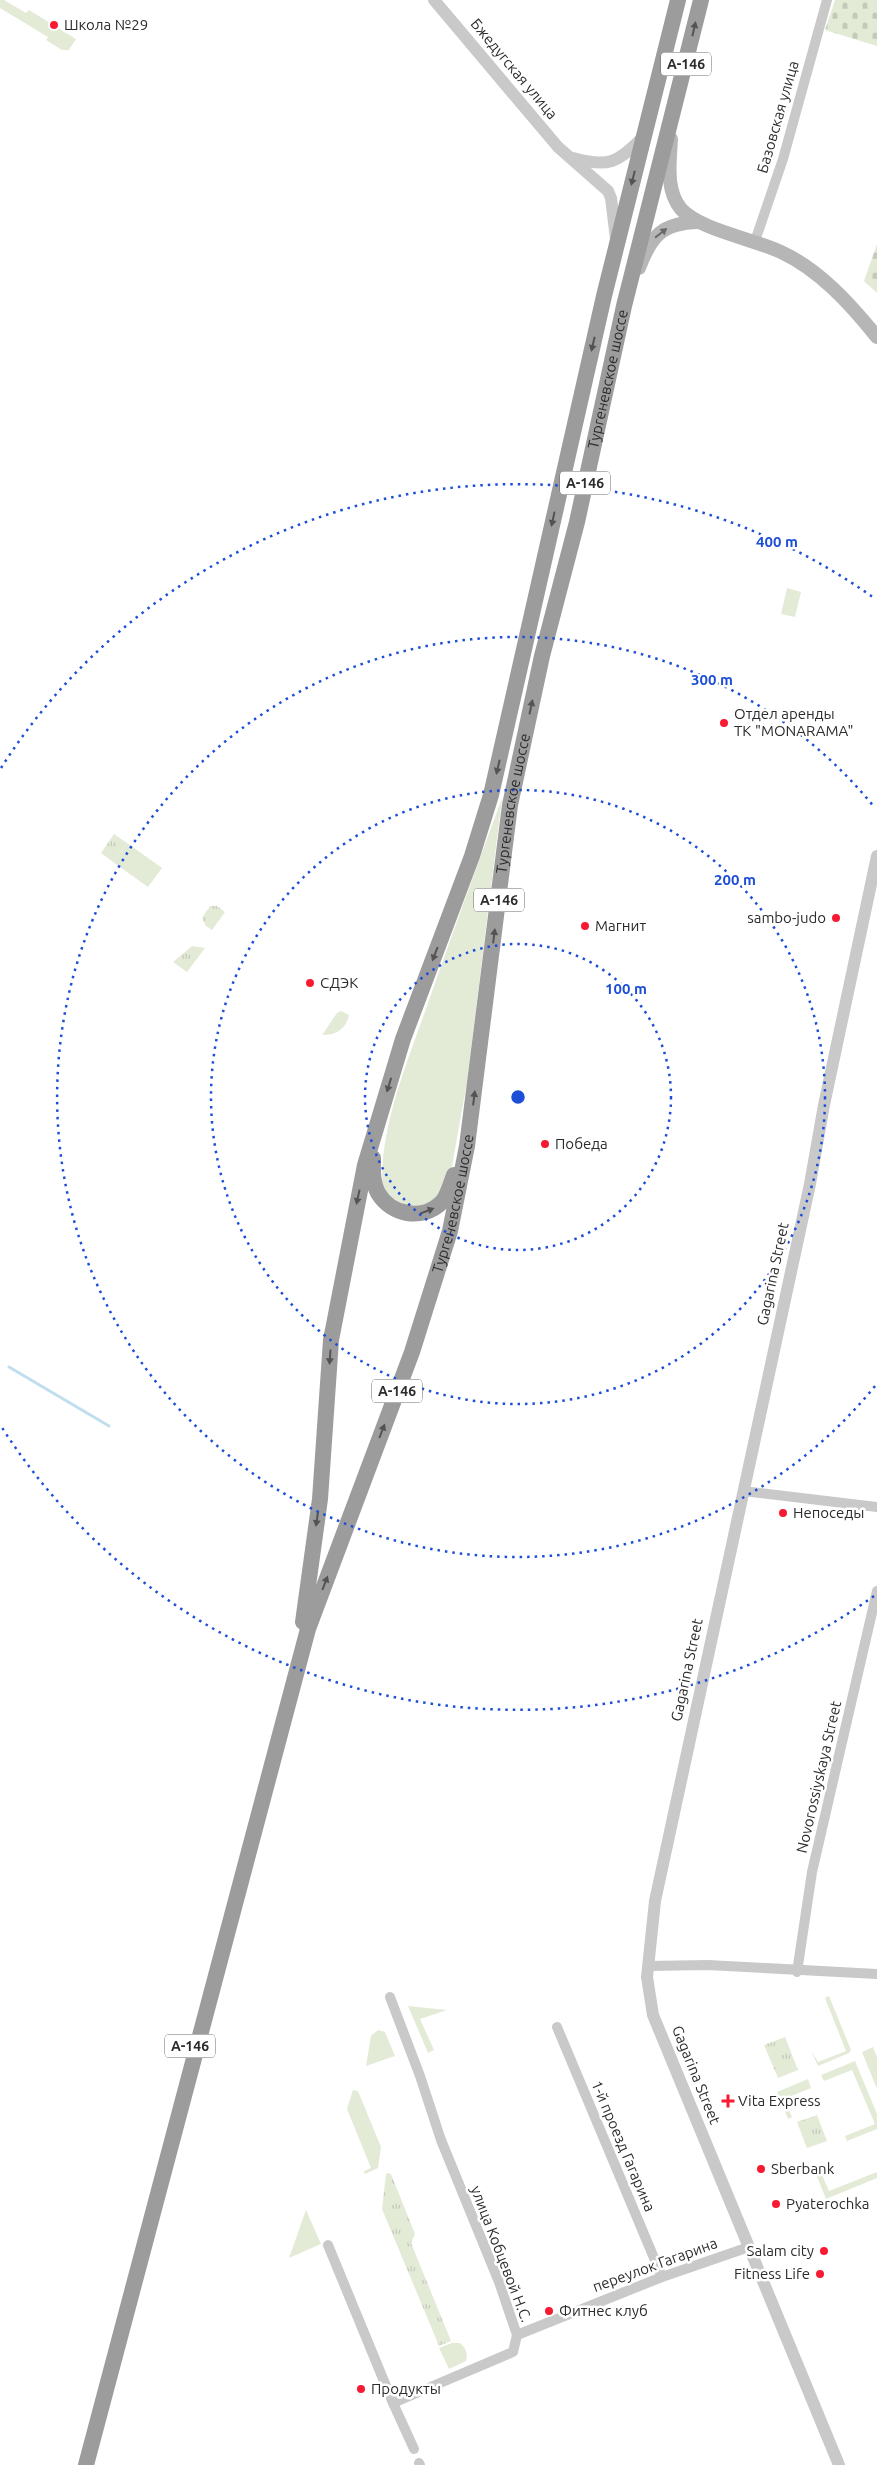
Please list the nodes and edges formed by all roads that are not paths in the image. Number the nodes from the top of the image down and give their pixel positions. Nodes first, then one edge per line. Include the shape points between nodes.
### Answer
1 (434, 0) edge
2 (678, 0) edge
3 (701, 0) edge
4 (827, 0) edge
5 (671, 128) junction
6 (643, 137) junction
7 (570, 158) junction
8 (698, 222) junction
9 (755, 241) junction
10 (617, 245) junction
11 (624, 306) junction
12 (877, 337) edge
13 (877, 856) edge
14 (374, 1132) junction
15 (468, 1146) junction
16 (743, 1491) junction
17 (877, 1507) edge
18 (877, 1591) edge
19 (305, 1628) junction
20 (648, 1966) junction
21 (797, 1972) junction
22 (877, 1974) edge
23 (390, 1997) dead end
24 (557, 2027) dead end
25 (328, 2246) dead end
26 (749, 2247) junction
27 (662, 2277) junction
28 (517, 2335) junction
29 (393, 2403) junction
30 (414, 2449) dead end
31 (78, 2465) edge
32 (86, 2465) edge
33 (838, 2465) edge

1 - 7 street, Бжедугская улица
2 - 6 highway, Тургеневское шоссе / А-146
5 -> 3 highway, Тургеневское шоссе / А-146
4 - 9 street, Базовская улица via 783,158
5 - 8 main road via 669,177 672,191 681,208
5 - 11 highway, Тургеневское шоссе / А-146
6 - 7 street via 627,154 611,163
6 -> 10 highway, Тургеневское шоссе / А-146
7 - 10 street, Бжедугская улица via 612,198
8 - 9 main road
11 -> 8 main road via 643,258 659,232 682,223
9 - 12 main road via 806,266 836,292
10 -> 14 highway, Тургеневское шоссе / А-146 via 491,796 472,856 403,1039
15 -> 11 highway, Тургеневское шоссе / А-146 via 510,805
13 - 16 street, Gagarina Street
14 -> 15 highway, А-146 via 373,1178 378,1192 389,1206 407,1214 426,1213 442,1203
14 -> 19 highway, Тургеневское шоссе / А-146 via 349,1237 331,1340 320,1499
19 -> 15 highway, Тургеневское шоссе / А-146 via 412,1352 450,1231
16 - 17 street
16 - 20 street, Gagarina Street via 654,1901
18 - 21 street, Novorossiyskaya Street via 812,1872
19 - 31 highway, А-146
19 - 32 highway, А-146
20 - 21 street via 708,1965
20 - 26 street, Gagarina Street via 648,1994 653,2015
21 - 22 street
23 - 28 street, улица Кобцевой Н.С. via 440,2140 499,2282
24 - 27 street, 1-й проезд Гагарина
25 - 29 street
26 - 27 street, переулок Гагарина
26 - 33 street, Gagarina Street
27 - 28 street, переулок Гагарина
28 - 29 street, улица Кобцевой Н.С. via 513,2352
29 - 30 street

